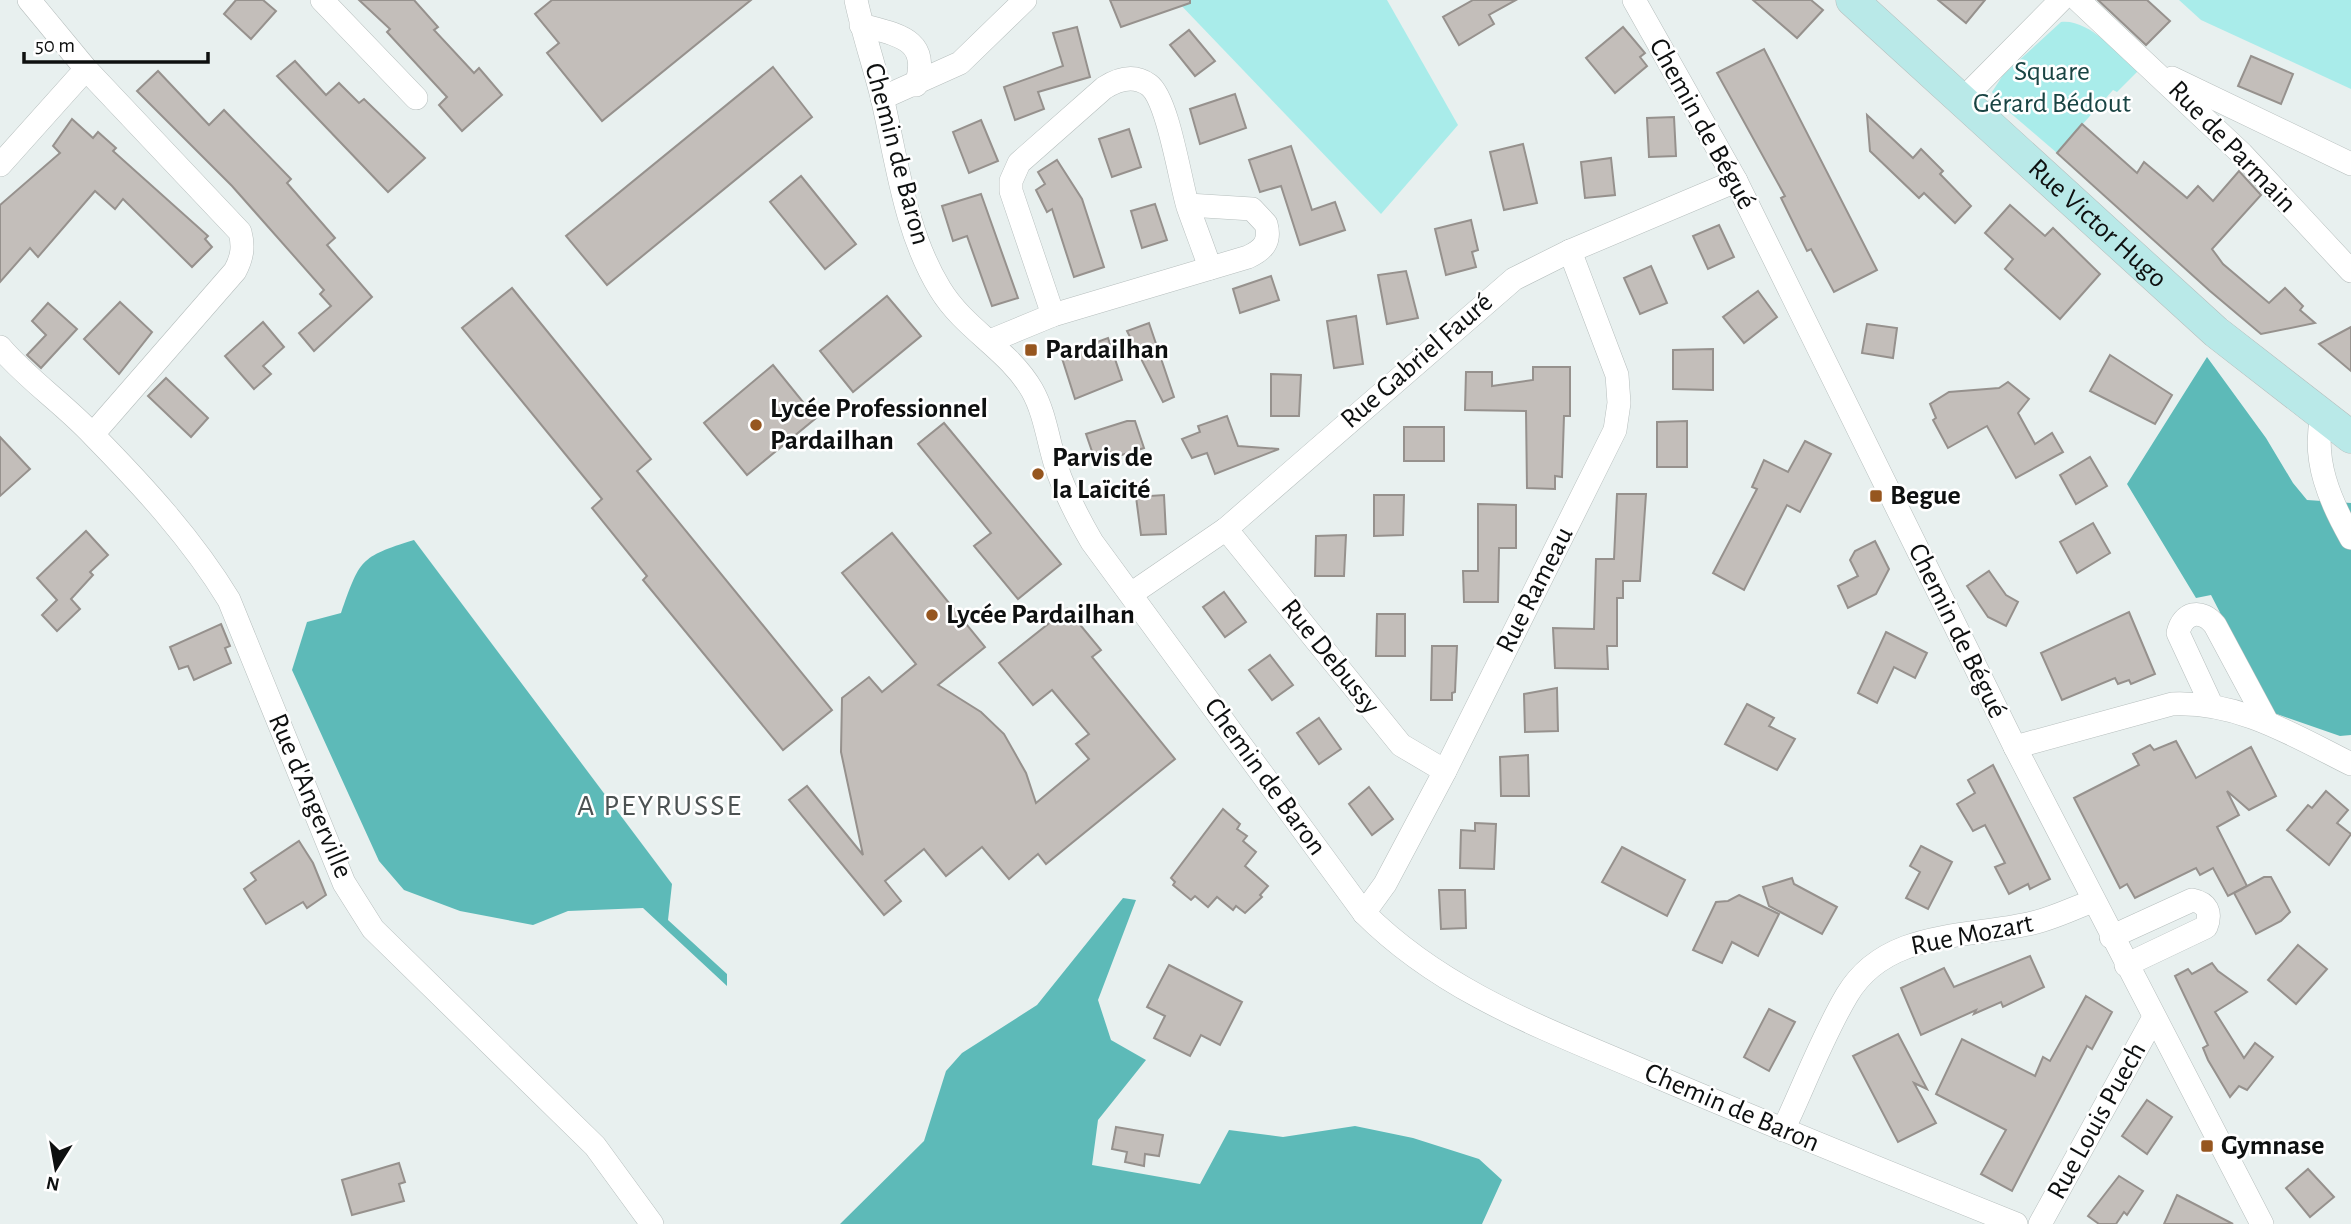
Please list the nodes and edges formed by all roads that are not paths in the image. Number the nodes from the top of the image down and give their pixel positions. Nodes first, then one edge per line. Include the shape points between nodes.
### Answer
1 (29, 0) edge
2 (322, 0) edge
3 (856, 0) edge
4 (1025, 0) edge
5 (1634, 0) edge
6 (1852, 0) edge
7 (2062, 0) edge
8 (2078, 0) edge
9 (862, 25) junction
10 (86, 69) junction
11 (2157, 71) junction
12 (916, 85) junction
13 (416, 98) dead end
14 (882, 98) junction
15 (1961, 102) junction
16 (2351, 164) edge
17 (0, 165) edge
18 (1735, 181) junction
19 (1188, 205) junction
20 (1570, 251) junction
21 (1210, 268) junction
22 (2351, 271) edge
23 (1053, 315) junction
24 (990, 341) junction
25 (0, 346) edge
26 (2322, 417) junction
27 (93, 434) junction
28 (2351, 437) edge
29 (1226, 528) junction
30 (2351, 538) edge
31 (1131, 594) junction
32 (2211, 704) junction
33 (2267, 722) junction
34 (2015, 747) junction
35 (2351, 764) edge
36 (1445, 771) junction
37 (2093, 901) junction
38 (1364, 913) junction
39 (2111, 937) junction
40 (2126, 965) junction
41 (2153, 1019) junction
42 (1783, 1130) junction
43 (652, 1224) edge
44 (2016, 1224) edge
45 (2040, 1224) edge
46 (2262, 1224) edge

1 - 10 street
2 - 13 street
3 - 9 street, Chemin de Baron
4 - 12 street via 960,63
5 - 18 street, Chemin de Bégué
6 - 15 main road, Rue Victor Hugo
7 - 15 street
8 - 11 street, Rue de Parmain
9 - 12 street via 911,42 921,68
9 - 14 street, Chemin de Baron
10 - 17 street
10 - 27 street via 240,232 243,243 235,271
11 - 16 street
11 - 22 street, Rue de Parmain
12 - 14 street
14 - 24 street, Chemin de Baron via 899,182 939,288 966,324
15 - 26 main road, Rue Victor Hugo via 2216,332
18 - 20 street, Rue Gabriel Fauré
18 - 34 street, Chemin de Bégué
19 - 21 street
19 - 21 street via 1252,209 1266,224 1269,233 1261,251
19 - 23 street via 1156,92 1147,83 1118,79 1019,163 1011,181
20 - 29 street, Rue Gabriel Fauré via 1514,279
20 - 36 street, Rue Rameau via 1617,375 1615,430
21 - 23 street
23 - 24 street
24 - 31 street, Chemin de Baron via 1033,391 1074,511
25 - 27 street, Rue d'Angerville
26 - 28 main road, Rue Victor Hugo
26 - 30 street via 2317,436 2320,467
27 - 43 street, Rue d'Angerville via 191,542 229,600 344,883 373,929 595,1146
29 - 31 street, Rue Gabriel Fauré
29 - 36 street, Rue Debussy via 1401,745
31 - 38 street, Chemin de Baron
32 - 33 street
32 - 33 street via 2178,634 2180,623 2198,613 2215,625
32 - 34 street via 2172,704
33 - 35 street
34 - 37 street, Chemin de Bégué
36 - 38 street, Rue Rameau via 1385,884
37 - 39 street, Chemin de Bégué
37 - 42 street, Rue Mozart via 2046,920 1929,940 1882,957 1847,995
38 - 42 street, Chemin de Baron via 1396,946 1470,994
39 - 40 street, Chemin de Bégué
39 - 40 street via 2192,900 2208,909 2206,927
40 - 41 street, Chemin de Bégué
41 - 45 street, Rue Louis Puech
41 - 46 street, Chemin de Bégué
42 - 44 street, Chemin de Baron

